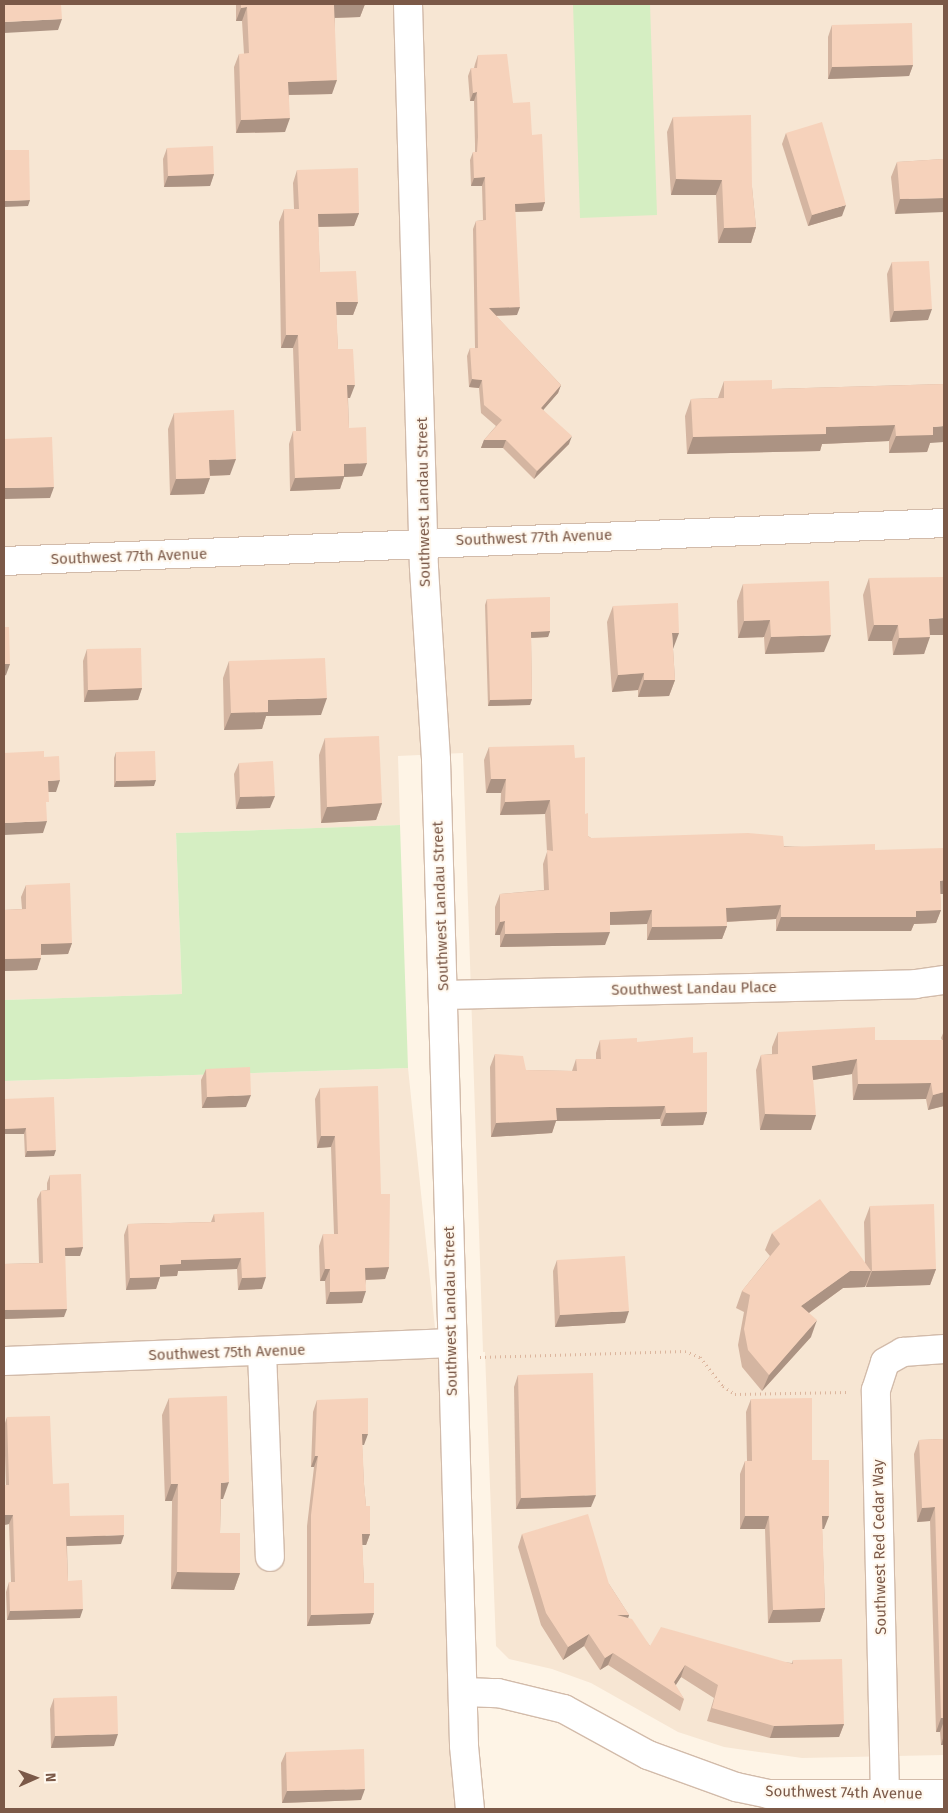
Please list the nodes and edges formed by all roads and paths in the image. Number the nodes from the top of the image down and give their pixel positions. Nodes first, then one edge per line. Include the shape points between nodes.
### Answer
1 (408, 4) edge
2 (944, 523) edge
3 (424, 542) junction
4 (4, 561) edge
5 (944, 980) edge
6 (444, 994) junction
7 (944, 1349) edge
8 (451, 1350) junction
9 (262, 1352) junction
10 (4, 1361) edge
11 (828, 1394) dead end
12 (270, 1557) dead end
13 (464, 1692) junction
14 (944, 1794) edge
15 (885, 1795) junction
16 (470, 1809) edge

1 - 3 street, Southwest Landau Street
2 - 3 street, Southwest 77th Avenue
3 - 4 street, Southwest 77th Avenue via 325,550
3 - 6 street, Southwest Landau Street via 435,720
5 - 6 street, Southwest Landau Place via 916,984
6 - 8 street, Southwest Landau Street
7 - 15 street, Southwest Red Cedar Way via 903,1352 885,1362 876,1390
8 - 9 street, Southwest 75th Avenue
8 - 11 path via 685,1351 700,1357 723,1386 735,1394
8 - 13 street, Southwest Landau Street
9 - 10 street, Southwest 75th Avenue
9 - 12 street
13 - 15 street, Southwest 74th Avenue via 498,1693 564,1709 648,1755 736,1787 768,1794
13 - 16 street, Southwest Landau Street via 464,1746
14 - 15 street, Southwest 74th Avenue

